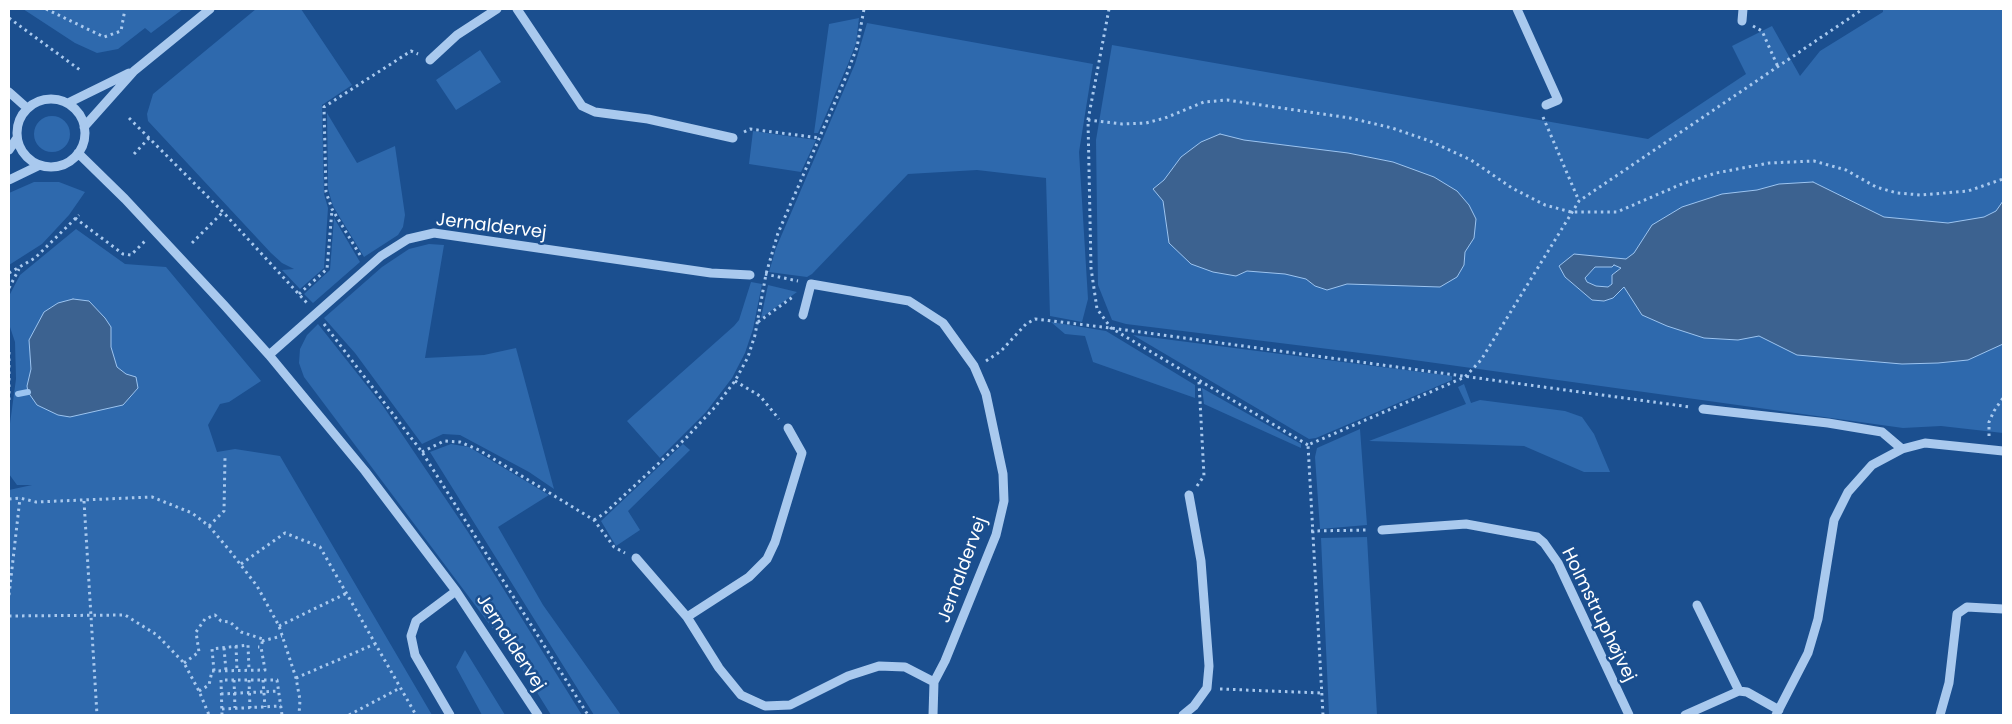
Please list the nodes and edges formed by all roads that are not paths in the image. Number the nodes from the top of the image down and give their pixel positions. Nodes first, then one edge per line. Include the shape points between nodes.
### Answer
1 (210, 9) edge
2 (497, 9) edge
3 (517, 9) edge
4 (1517, 9) edge
5 (1743, 9) edge
6 (1742, 21) road end
7 (430, 60) road end
8 (134, 71) junction
9 (9, 92) edge
10 (68, 103) junction
11 (1546, 105) road end
12 (27, 108) junction
13 (84, 127) junction
14 (17, 138) junction
15 (733, 138) road end
16 (9, 150) edge
17 (78, 153) junction
18 (40, 165) junction
19 (9, 180) edge
20 (750, 276) road end
21 (803, 316) dead end
22 (269, 354) junction
23 (1703, 409) road end
24 (788, 428) dead end
25 (1902, 449) junction
26 (2003, 451) edge
27 (1190, 495) road end
28 (1382, 530) road end
29 (636, 558) road end
30 (456, 591) junction
31 (1697, 605) dead end
32 (2003, 608) edge
33 (687, 617) junction
34 (934, 682) junction
35 (1739, 691) junction
36 (1778, 713) edge
37 (450, 715) edge
38 (538, 715) edge
39 (934, 715) edge
40 (1183, 715) edge
41 (1629, 715) edge
42 (1685, 715) edge
43 (1940, 715) edge

1 - 8 street
2 - 7 street via 457,35
3 - 15 street via 582,106 595,112
4 - 11 street via 1558,100
5 - 6 street
8 - 10 street
8 - 13 street
9 - 12 street
10 - 12 street via 51,98
10 - 13 street via 79,114
12 - 14 street via 17,125
13 - 17 street via 84,140
14 - 16 street
14 - 18 street via 25,156
17 - 18 street via 65,164
17 - 22 street, Jernaldervej
18 - 19 street
20 - 22 street, Jernaldervej via 434,233 408,239 367,267
21 - 34 street, Jernaldervej via 810,284 909,301 943,323 974,366 986,394 1004,474 1004,501 996,535
22 - 30 street, Jernaldervej via 365,470
23 - 25 street via 1882,432
24 - 33 street via 802,453 767,559 749,577
25 - 26 street via 1924,443
25 - 36 street via 1872,466 1848,492 1834,520 1818,618 1808,653
27 - 40 street via 1201,562 1209,666 1207,688
28 - 41 street, Holmstruphøjvej via 1466,524 1537,537 1558,564
29 - 33 street
30 - 37 street via 416,621 411,636 416,655
30 - 38 street, Jernaldervej
31 - 35 street
32 - 43 street via 1967,607 1957,614 1950,683
33 - 34 street via 719,668 741,695 766,706 790,705 848,676 879,666 904,667
34 - 39 street, Jernaldervej
35 - 36 street via 1747,692
35 - 42 street

